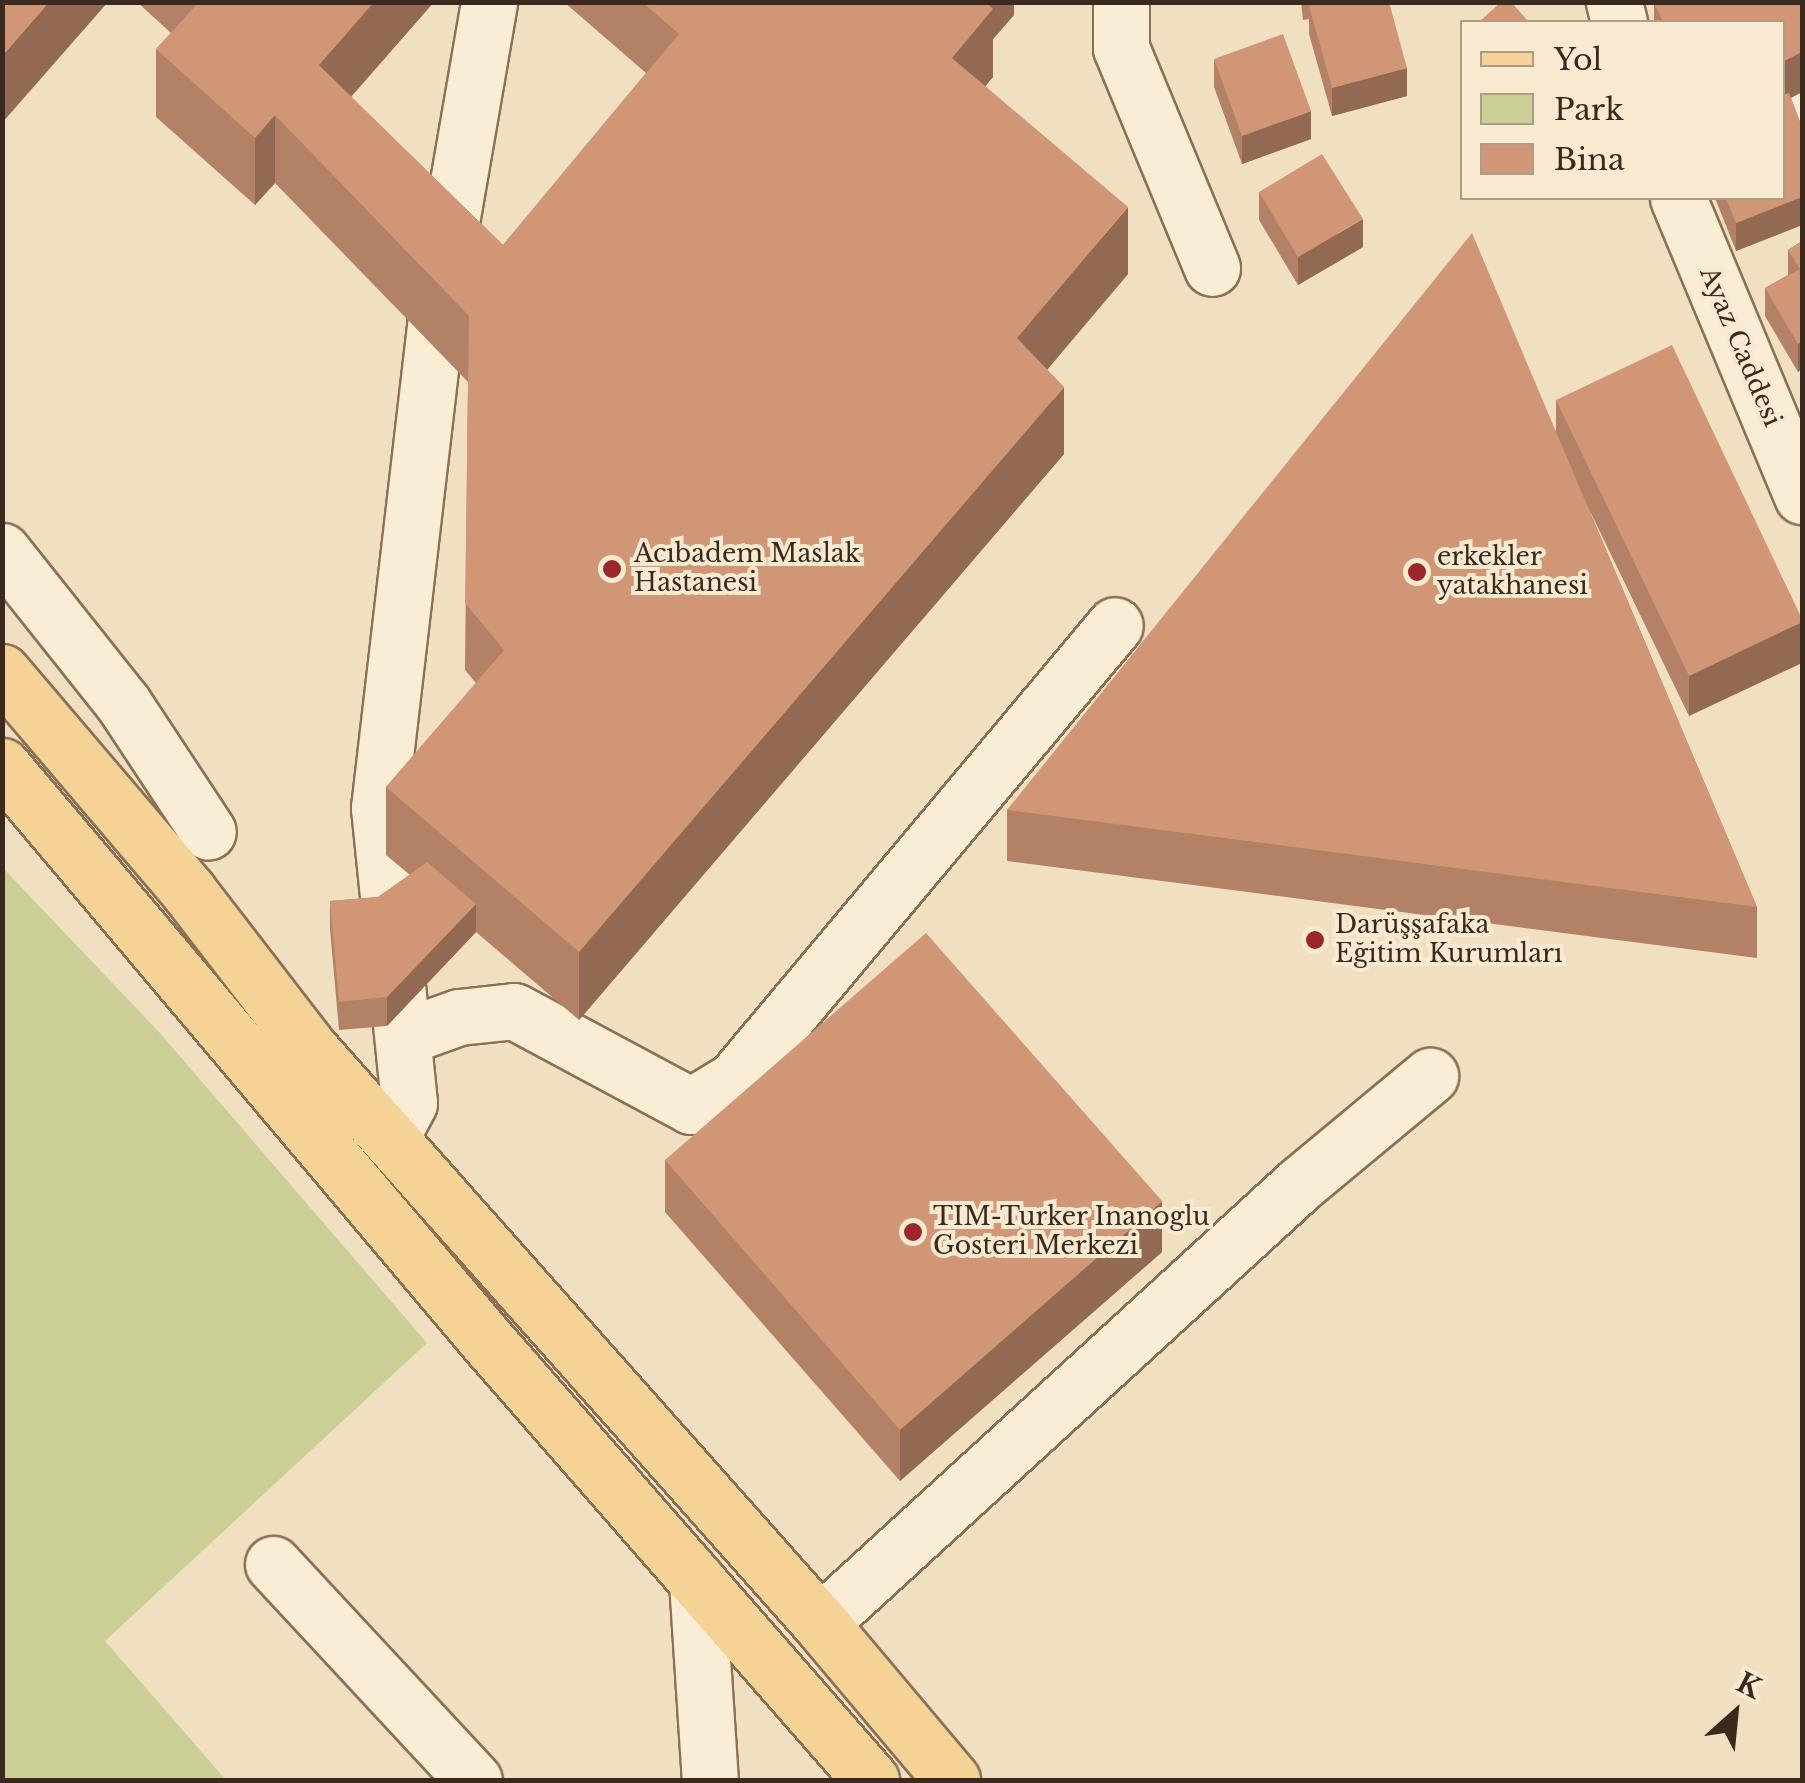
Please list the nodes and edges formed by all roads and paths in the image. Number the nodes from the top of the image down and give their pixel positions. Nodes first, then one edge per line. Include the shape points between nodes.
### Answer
1 (489, 2) edge
2 (1121, 2) edge
3 (1679, 200) edge
4 (1212, 268) dead end
5 (1802, 496) edge
6 (2, 551) edge
7 (1115, 625) dead end
8 (2, 672) edge
9 (2, 766) edge
10 (208, 832) dead end
11 (403, 1037) junction
12 (1430, 1076) dead end
13 (390, 1140) junction
14 (273, 1564) dead end
15 (697, 1581) junction
16 (820, 1623) junction
17 (474, 1780) edge
18 (710, 1780) edge
19 (871, 1780) edge
20 (952, 1780) edge

1 - 11 street via 440,292 379,808
2 - 4 street via 1121,48
3 - 5 street, Ayaz Caddesi
6 - 10 street via 123,703
7 - 11 street via 734,1080 691,1106 514,1011 459,1016
8 - 13 main road
9 - 15 main road
11 - 13 street via 409,1102
12 - 16 street via 1287,1195
13 - 16 main road
14 - 17 street
15 - 18 street
15 - 19 main road
16 - 20 main road

